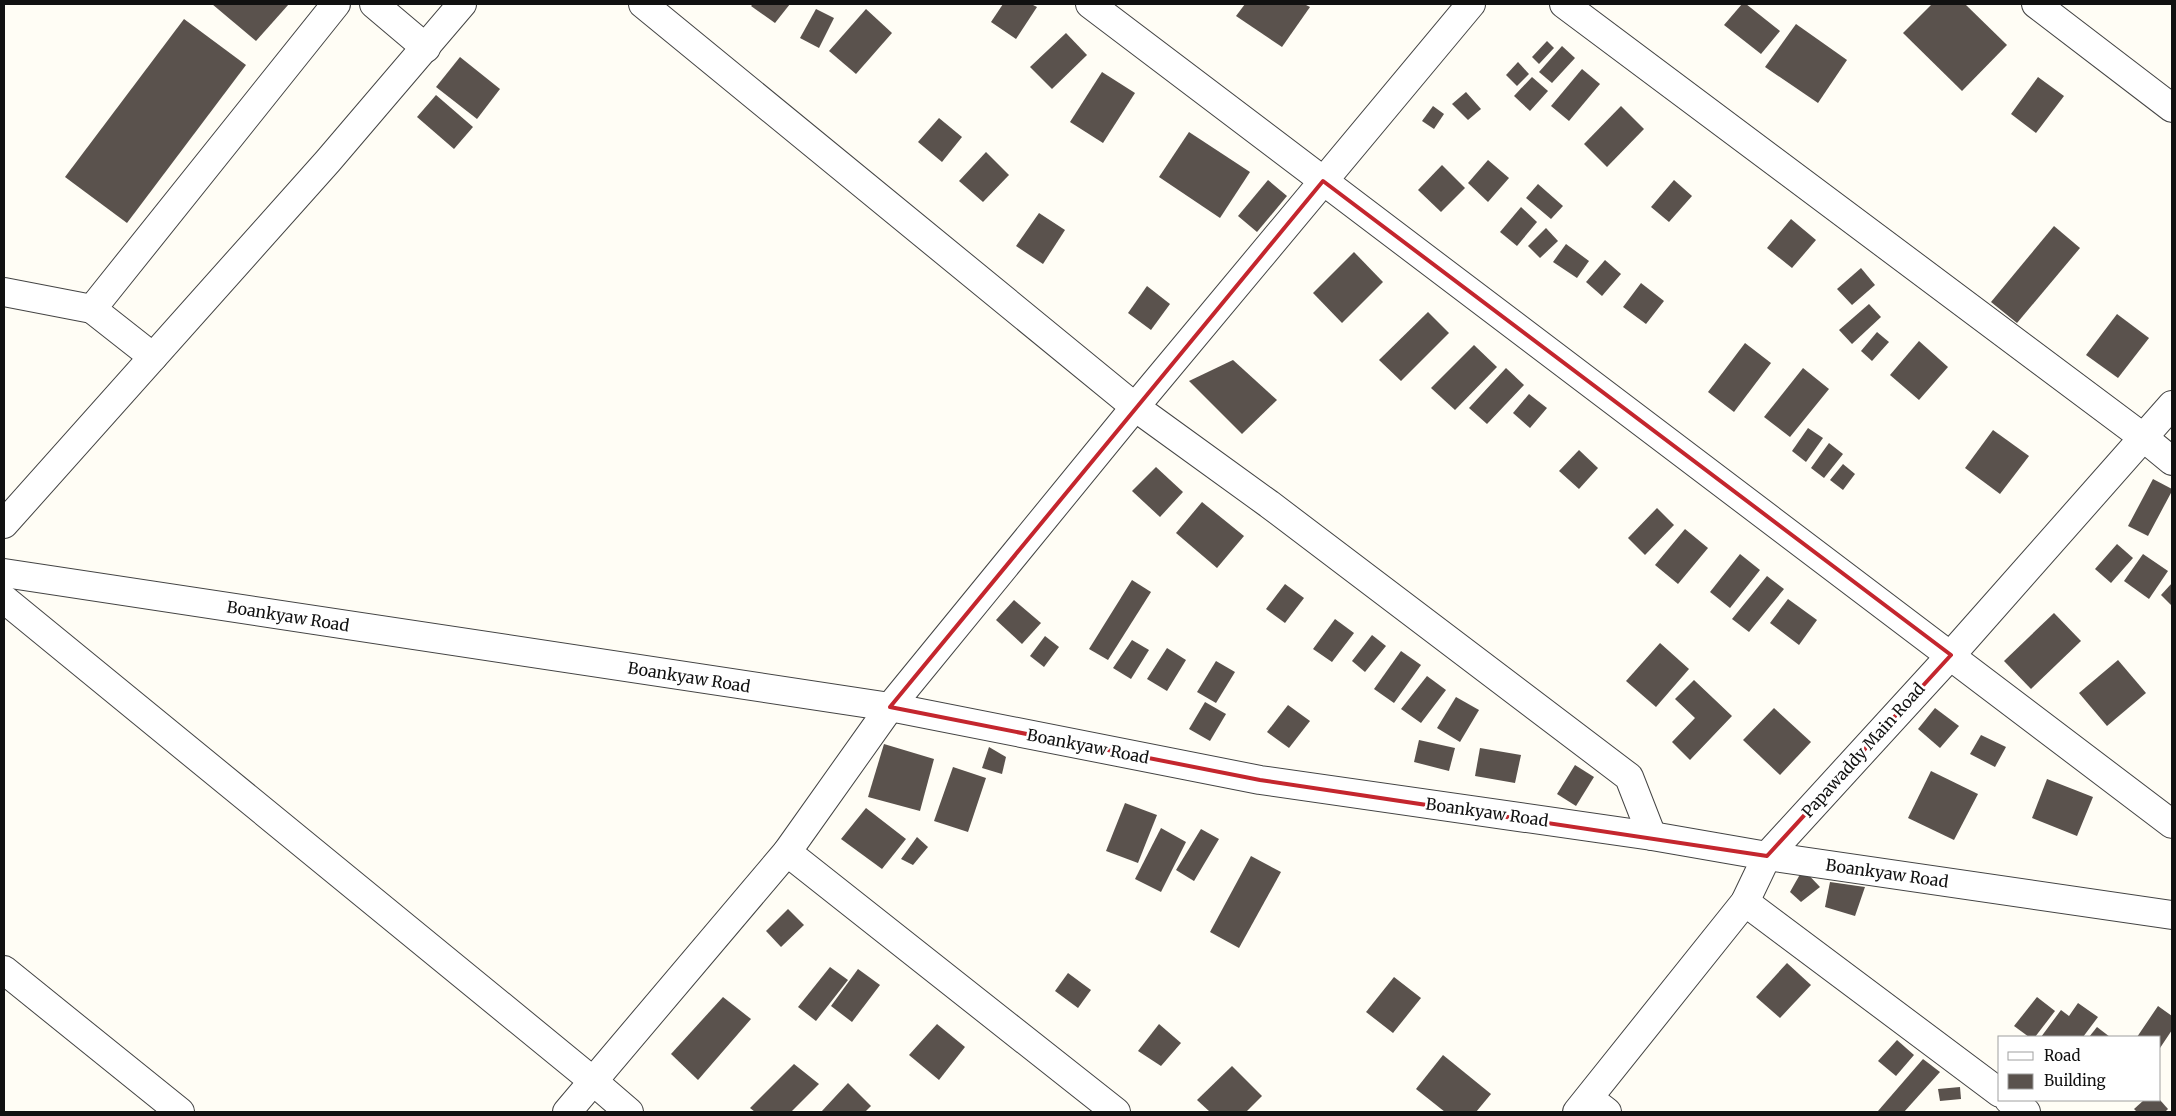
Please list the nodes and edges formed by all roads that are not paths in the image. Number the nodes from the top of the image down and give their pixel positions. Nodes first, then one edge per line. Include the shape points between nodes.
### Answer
1 (336, 4) edge
2 (374, 4) edge
3 (462, 4) edge
4 (643, 4) edge
5 (1090, 4) edge
6 (1470, 4) edge
7 (1564, 4) edge
8 (2036, 4) edge
9 (426, 48) junction
10 (2172, 108) edge
11 (1323, 182) junction
12 (4, 292) edge
13 (92, 309) junction
14 (154, 357) junction
15 (2172, 405) edge
16 (1135, 407) junction
17 (2144, 438) junction
18 (2172, 461) edge
19 (4, 524) edge
20 (4, 573) edge
21 (4, 599) edge
22 (1951, 655) junction
23 (890, 707) junction
24 (2172, 824) edge
25 (1652, 836) junction
26 (787, 852) junction
27 (1767, 856) junction
28 (1745, 902) junction
29 (2172, 915) edge
30 (4, 970) edge
31 (593, 1081) junction
32 (1998, 1092) edge
33 (2010, 1101) edge
34 (1591, 1107) edge
35 (180, 1112) edge
36 (567, 1112) edge
37 (629, 1112) edge
38 (1116, 1112) edge
39 (2026, 1112) edge

1 - 13 street
2 - 9 street
3 - 9 street
4 - 16 street
5 - 11 street
6 - 11 street
7 - 17 street
8 - 10 street
9 - 14 street
11 - 16 street
11 - 22 street
12 - 13 street
13 - 14 street
14 - 19 street
15 - 17 street, Papawaddy Main Road
16 - 23 street
16 - 25 street via 1269,504 1629,777
17 - 18 street
17 - 22 street, Papawaddy Main Road
20 - 23 street, Boankyaw Road
21 - 31 street
22 - 24 street
22 - 27 street, Papawaddy Main Road
23 - 25 street, Boankyaw Road via 1260,780
23 - 26 street
25 - 27 street, Boankyaw Road
26 - 31 street
26 - 38 street
27 - 28 street, Papawaddy Main Road
27 - 29 street, Boankyaw Road
28 - 32 street
28 - 34 street, Papawaddy Main Road
30 - 35 street
31 - 36 street
31 - 37 street
33 - 39 street

